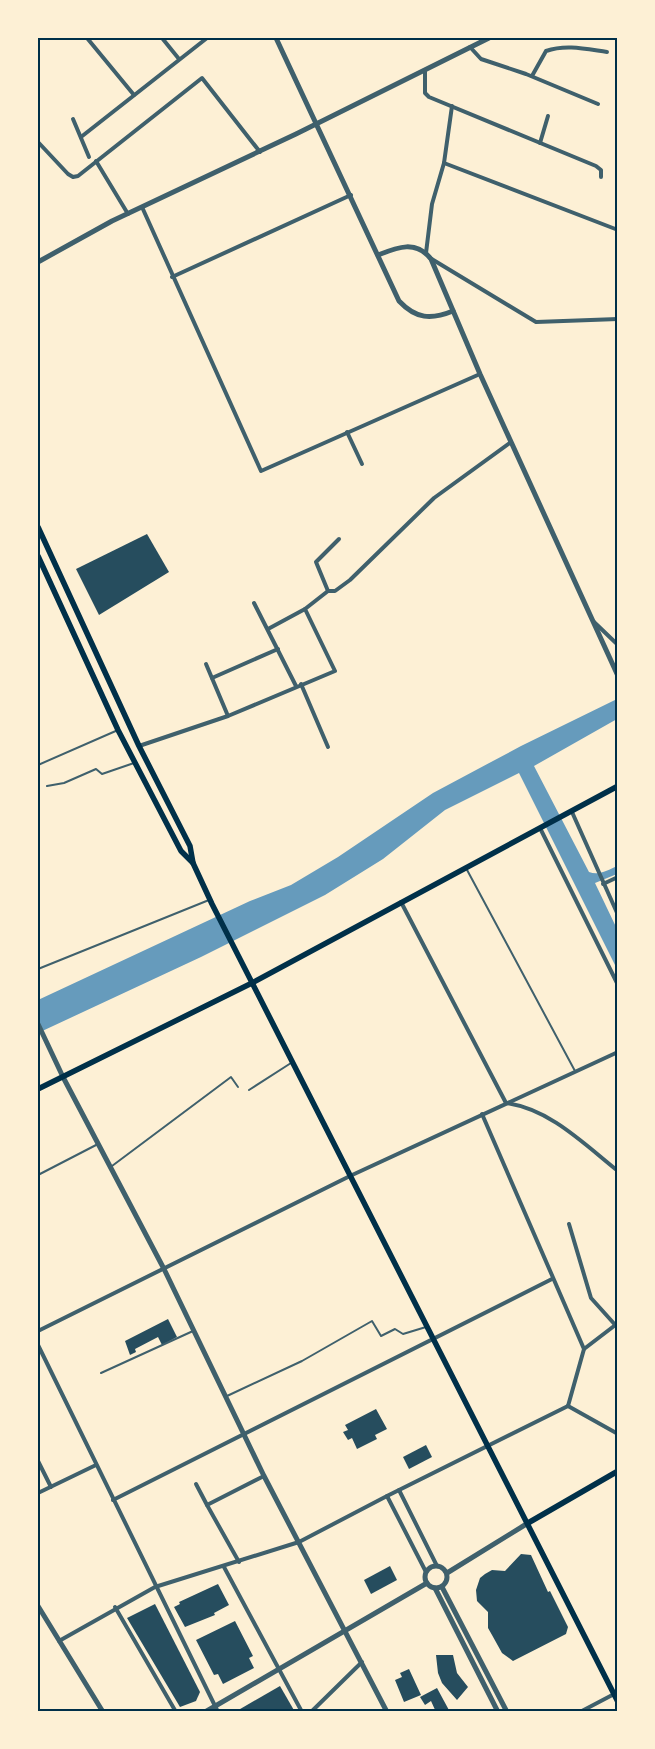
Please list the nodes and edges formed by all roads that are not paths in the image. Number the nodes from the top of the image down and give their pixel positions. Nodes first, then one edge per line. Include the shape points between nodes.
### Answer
1 (87, 38) edge
2 (162, 38) edge
3 (207, 38) edge
4 (276, 38) edge
5 (488, 38) edge
6 (470, 47) junction
7 (606, 52) dead end
8 (180, 59) junction
9 (426, 70) junction
10 (532, 76) junction
11 (134, 95) junction
12 (598, 104) dead end
13 (452, 106) junction
14 (548, 116) dead end
15 (73, 119) dead end
16 (316, 124) junction
17 (81, 137) junction
18 (38, 142) edge
19 (540, 143) junction
20 (260, 152) junction
21 (89, 156) dead end
22 (96, 161) junction
23 (444, 163) junction
24 (601, 177) dead end
25 (350, 195) junction
26 (142, 208) junction
27 (128, 214) junction
28 (618, 230) edge
29 (378, 255) junction
30 (428, 255) junction
31 (38, 262) edge
32 (172, 276) junction
33 (453, 310) junction
34 (618, 318) edge
35 (480, 374) junction
36 (347, 432) junction
37 (511, 442) junction
38 (362, 464) dead end
39 (38, 527) edge
40 (339, 539) dead end
41 (38, 556) edge
42 (328, 591) junction
43 (254, 603) dead end
44 (305, 608) junction
45 (592, 620) junction
46 (268, 630) junction
47 (618, 645) edge
48 (278, 649) junction
49 (206, 664) dead end
50 (618, 676) edge
51 (212, 678) junction
52 (301, 684) junction
53 (296, 686) junction
54 (228, 716) junction
55 (118, 730) junction
56 (139, 746) junction
57 (328, 747) dead end
58 (128, 751) junction
59 (134, 763) junction
60 (38, 765) edge
61 (47, 786) dead end
62 (618, 786) edge
63 (572, 812) junction
64 (541, 827) junction
65 (192, 863) junction
66 (466, 868) junction
67 (618, 877) edge
68 (603, 884) junction
69 (211, 902) junction
70 (402, 902) junction
71 (618, 915) edge
72 (38, 969) edge
73 (252, 983) junction
74 (618, 985) edge
75 (38, 1024) edge
76 (618, 1052) edge
77 (293, 1062) junction
78 (575, 1071) junction
79 (63, 1077) junction
80 (238, 1087) dead end
81 (38, 1089) edge
82 (249, 1090) dead end
83 (506, 1103) junction
84 (482, 1114) junction
85 (98, 1144) junction
86 (110, 1167) junction
87 (618, 1171) edge
88 (38, 1175) edge
89 (350, 1176) junction
90 (569, 1224) dead end
91 (164, 1269) junction
92 (552, 1279) junction
93 (427, 1326) junction
94 (616, 1326) edge
95 (38, 1331) edge
96 (193, 1331) junction
97 (434, 1339) junction
98 (38, 1345) edge
99 (584, 1349) junction
100 (101, 1373) dead end
101 (225, 1398) junction
102 (568, 1406) junction
103 (618, 1434) edge
104 (243, 1435) junction
105 (488, 1446) junction
106 (38, 1461) edge
107 (96, 1465) junction
108 (618, 1471) edge
109 (264, 1476) junction
110 (196, 1484) dead end
111 (51, 1487) junction
112 (398, 1490) junction
113 (38, 1493) edge
114 (387, 1496) junction
115 (114, 1500) junction
116 (207, 1504) junction
117 (528, 1523) junction
118 (300, 1542) junction
119 (239, 1562) junction
120 (437, 1566) junction
121 (224, 1567) junction
122 (426, 1572) junction
123 (447, 1573) junction
124 (426, 1583) junction
125 (155, 1587) junction
126 (442, 1587) junction
127 (435, 1588) junction
128 (38, 1606) edge
129 (115, 1608) junction
130 (346, 1629) junction
131 (59, 1641) junction
132 (362, 1662) junction
133 (279, 1669) junction
134 (616, 1693) edge
135 (618, 1702) edge
136 (215, 1705) junction
137 (103, 1712) edge
138 (176, 1712) edge
139 (205, 1712) edge
140 (218, 1712) edge
141 (302, 1712) edge
142 (311, 1712) edge
143 (387, 1712) edge
144 (498, 1712) edge
145 (507, 1712) edge
146 (580, 1712) edge

1 - 11 street
2 - 8 street
3 - 8 street
4 - 16 street
5 - 6 street
6 - 9 street
6 - 10 street via 481,59
7 - 10 street via 556,47 546,51
8 - 11 street
9 - 13 street via 425,93
9 - 16 street
10 - 12 street
11 - 17 street
13 - 19 street
13 - 23 street
14 - 19 street
15 - 17 street
16 - 20 street
16 - 25 street
17 - 21 street
18 - 22 street via 73,178
19 - 24 street via 596,166 601,170
20 - 22 street via 202,78
20 - 26 street
22 - 27 street
23 - 28 street
23 - 30 street via 432,204
25 - 29 street
25 - 32 street
26 - 27 street
26 - 32 street
27 - 31 street
29 - 30 street via 409,246
29 - 33 street via 399,301 407,310 425,318
30 - 33 street
30 - 34 street via 536,322
32 - 36 street via 261,471
33 - 35 street
35 - 36 street
35 - 37 street
36 - 38 street
37 - 42 street via 434,498 350,580 335,591
37 - 45 street
39 - 56 main road
40 - 42 street via 316,562
41 - 55 main road
42 - 44 street
43 - 46 street
44 - 46 street
44 - 52 street via 335,671
45 - 47 street
45 - 50 street
46 - 48 street
48 - 51 street
48 - 53 street
49 - 51 street
51 - 54 street
52 - 53 street
52 - 57 street
53 - 54 street
54 - 56 street
55 - 58 main road
55 - 60 lane
56 - 58 main road
56 - 65 main road via 190,846
58 - 59 main road
59 - 61 lane via 102,774 96,769 64,783
59 - 65 main road via 180,851
62 - 63 main road
63 - 64 main road
63 - 68 street
64 - 66 main road
64 - 74 street
65 - 69 main road
66 - 70 main road
66 - 78 lane
67 - 68 street
68 - 71 street
69 - 72 lane
69 - 73 main road
70 - 73 main road
70 - 83 street
73 - 77 main road
73 - 79 main road
75 - 79 street
76 - 78 street
77 - 82 lane
77 - 89 main road
78 - 83 street
79 - 81 main road
79 - 85 street
80 - 86 lane via 231,1077
83 - 84 street
83 - 87 street via 523,1105 563,1127
84 - 89 street
84 - 92 street
85 - 86 street
85 - 88 lane
86 - 91 street
89 - 91 street
89 - 93 main road
90 - 94 street via 591,1298
91 - 95 street
91 - 96 street
92 - 97 street
92 - 99 street
93 - 97 main road
93 - 101 lane via 403,1334 395,1329 381,1336 372,1321 302,1361
94 - 99 street
96 - 100 lane
96 - 101 street
97 - 104 street
97 - 105 main road
98 - 107 street
99 - 102 street
101 - 104 street
102 - 103 street
102 - 105 street
104 - 109 street
104 - 115 street
105 - 112 street
105 - 117 main road
106 - 111 street
107 - 111 street
107 - 115 street
108 - 117 main road
109 - 116 street
109 - 118 street
110 - 116 street
111 - 113 street
112 - 114 street
112 - 120 street
114 - 118 street
114 - 122 street
115 - 125 street
116 - 119 street
117 - 123 street
117 - 134 main road
118 - 119 street
118 - 130 street
119 - 121 street
120 - 122 street
120 - 123 street
121 - 125 street
121 - 133 street
122 - 124 street
123 - 126 street via 448,1580
124 - 127 street
124 - 130 street
125 - 129 street
125 - 136 street
126 - 127 street
126 - 145 street
127 - 144 street
128 - 131 street
129 - 131 street
129 - 138 street
130 - 132 street
130 - 133 street
131 - 137 street
132 - 142 street
132 - 143 street
133 - 136 street
133 - 141 street
134 - 135 main road
134 - 146 street
136 - 139 street
136 - 140 street

